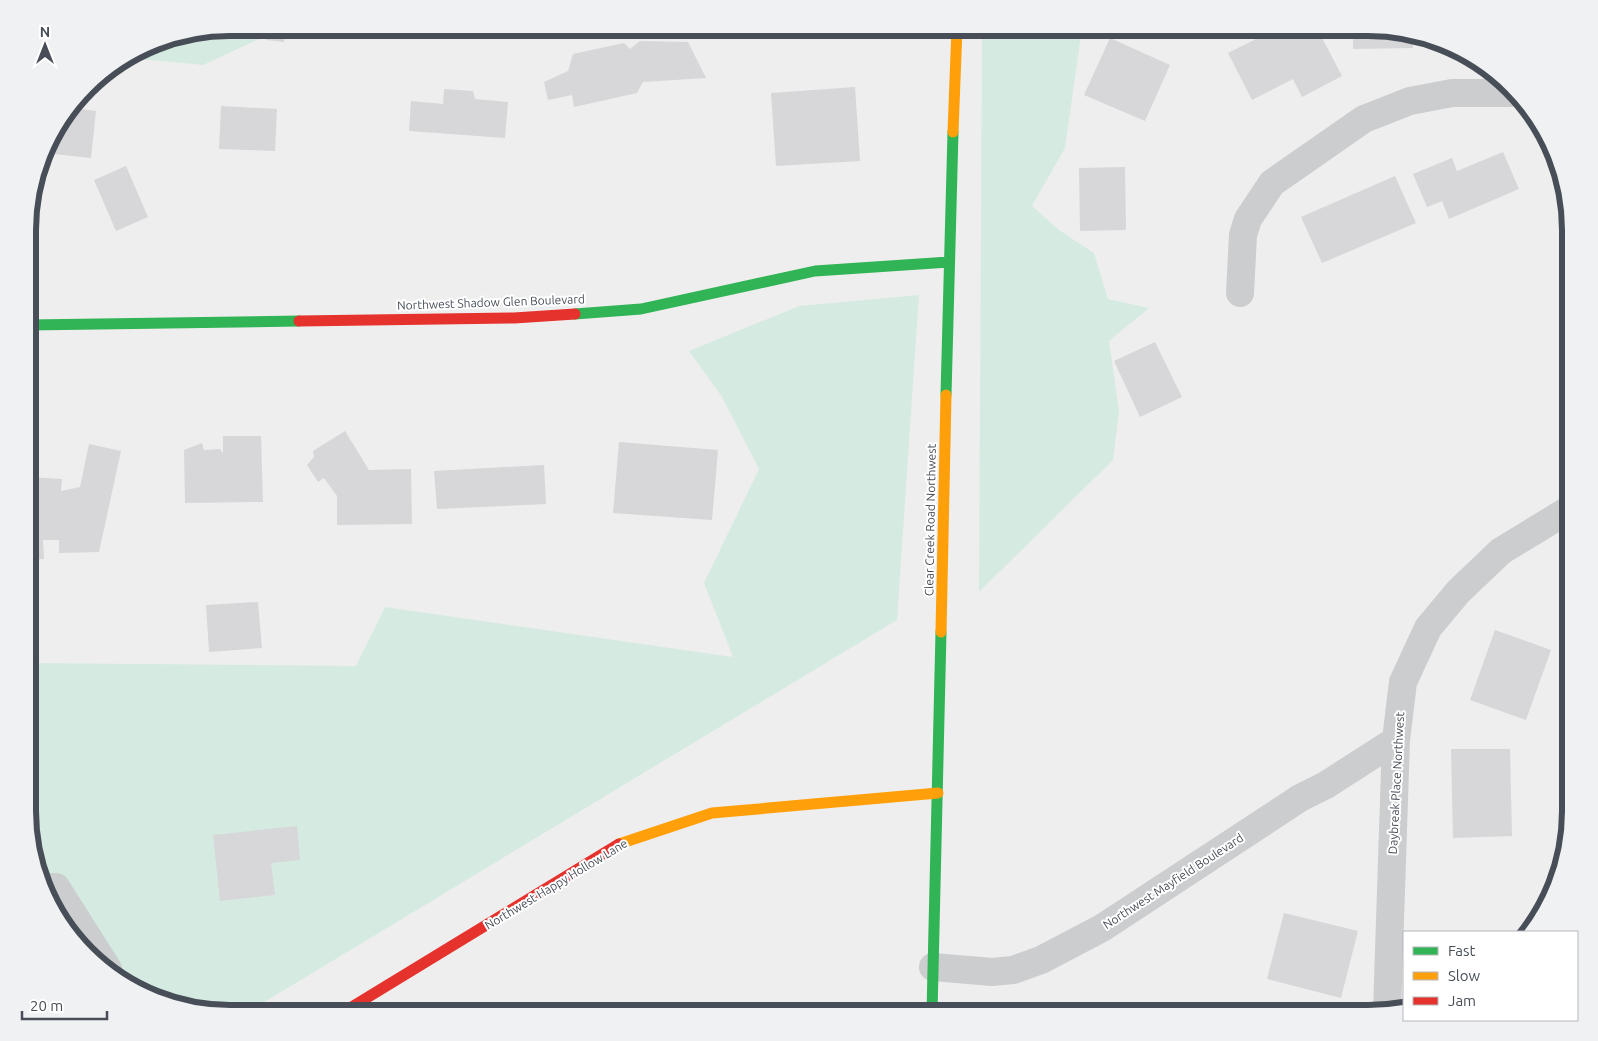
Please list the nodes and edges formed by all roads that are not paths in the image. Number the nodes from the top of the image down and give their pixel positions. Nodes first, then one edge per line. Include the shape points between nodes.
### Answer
1 (957, 36) edge
2 (1505, 93) edge
3 (949, 262) junction
4 (1240, 292) dead end
5 (36, 325) edge
6 (1562, 514) edge
7 (1396, 740) junction
8 (938, 793) junction
9 (52, 888) edge
10 (97, 952) edge
11 (933, 967) junction
12 (1387, 1003) edge
13 (357, 1005) edge
14 (932, 1005) edge

1 - 3 street, Clear Creek Road Northwest
2 - 4 street via 1452,93 1410,101 1364,119 1272,183 1248,218 1243,235
3 - 5 street, Northwest Shadow Glen Boulevard via 815,271 641,309 514,318
3 - 8 street, Clear Creek Road Northwest
6 - 7 street, Daybreak Place Northwest via 1502,551 1458,592 1428,628 1403,682
7 - 11 street, Northwest Mayfield Boulevard via 1300,798 1102,928 1041,960 1013,970 992,972
7 - 12 street, Daybreak Place Northwest
8 - 11 street, Clear Creek Road Northwest
8 - 13 street, Northwest Happy Hollow Lane via 712,813 620,843
9 - 10 street via 56,888
11 - 14 street, Clear Creek Road Northwest

